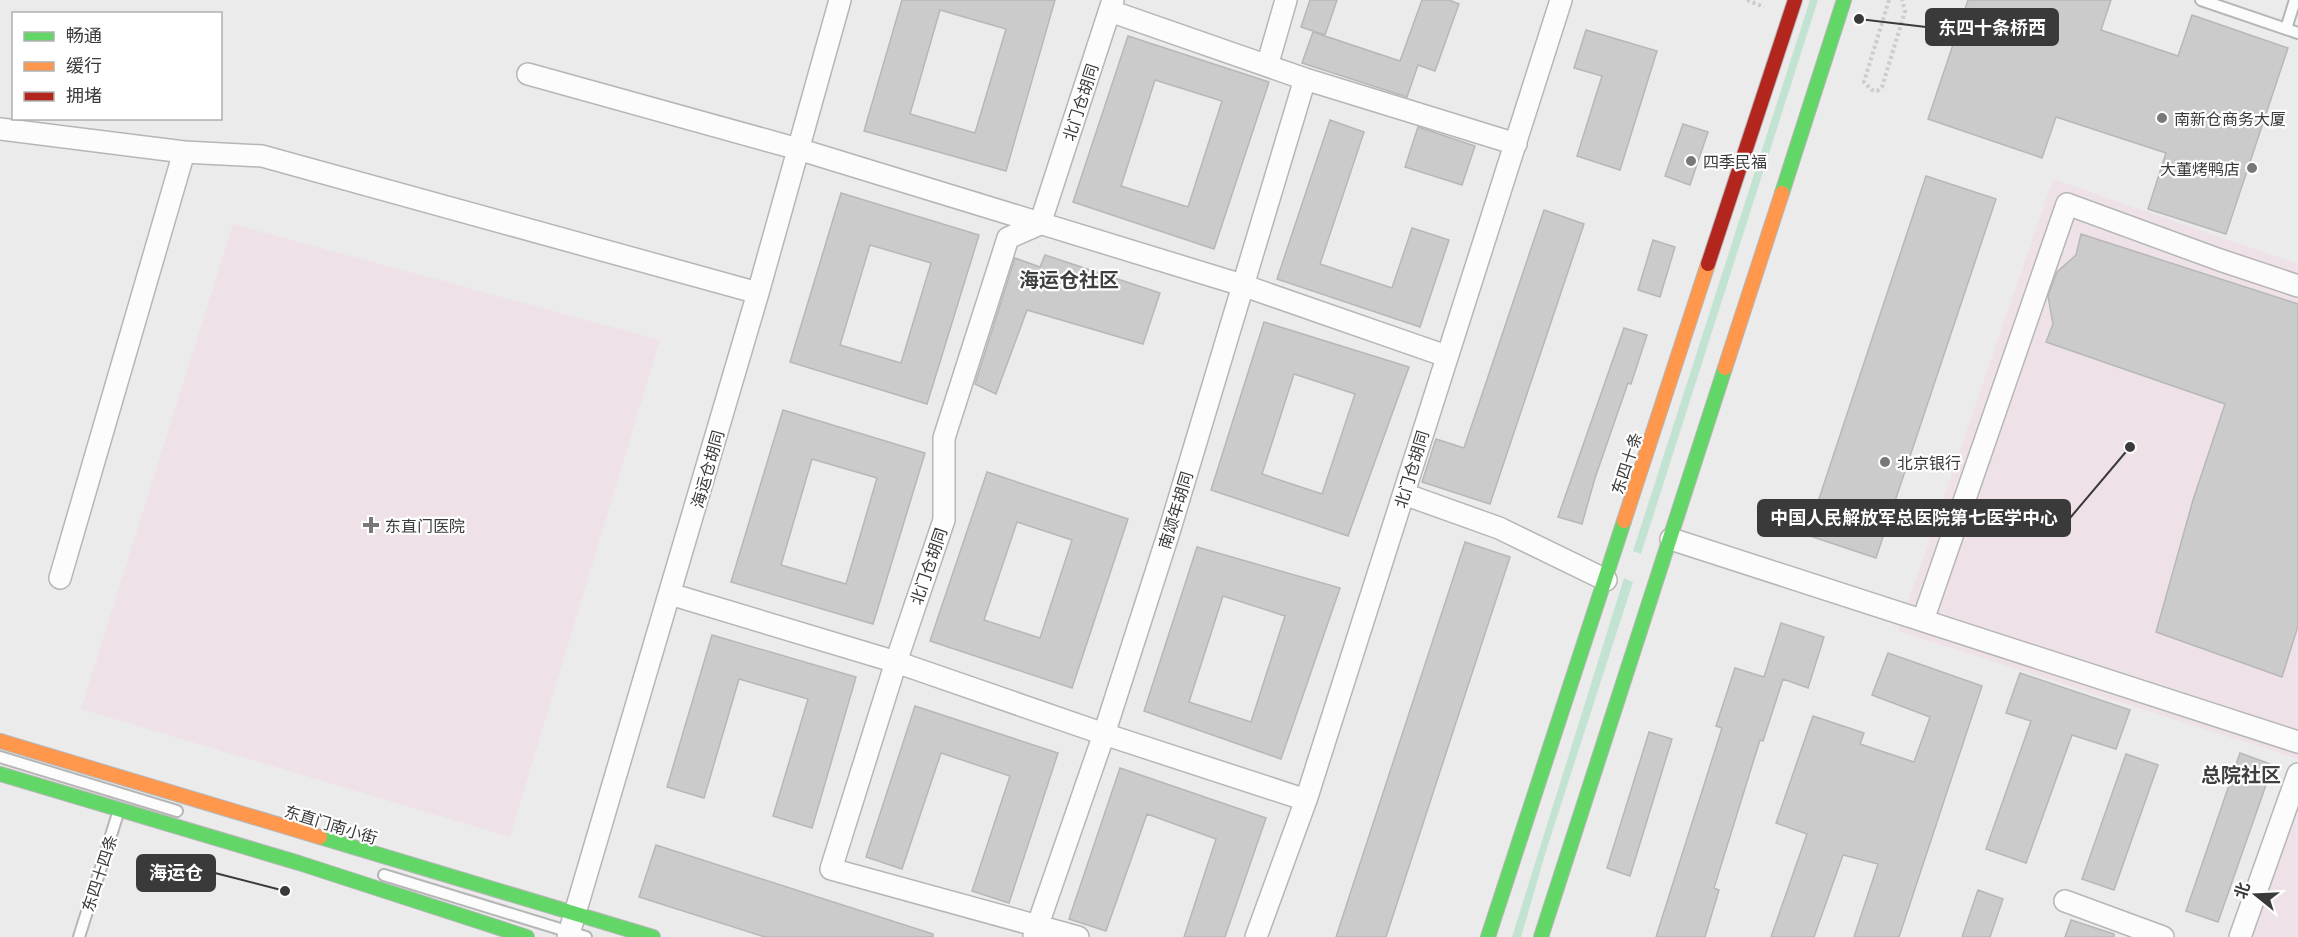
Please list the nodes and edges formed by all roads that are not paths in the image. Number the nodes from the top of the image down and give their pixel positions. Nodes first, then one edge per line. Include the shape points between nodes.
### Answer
1 (840, 0) edge
2 (1286, 0) edge
3 (1561, 0) edge
4 (1795, 0) edge
5 (1844, 0) edge
6 (2201, 0) edge
7 (2295, 0) edge
8 (1112, 6) edge
9 (2286, 29) junction
10 (2298, 33) edge
11 (1267, 66) junction
12 (528, 74) dead end
13 (1305, 78) junction
14 (0, 129) edge
15 (1516, 144) junction
16 (798, 149) junction
17 (184, 152) junction
18 (1040, 224) junction
19 (1242, 285) junction
20 (2298, 286) edge
21 (758, 293) junction
22 (1446, 356) junction
23 (1404, 494) junction
24 (1671, 539) junction
25 (60, 578) dead end
26 (1606, 580) junction
27 (670, 594) junction
28 (1923, 620) junction
29 (896, 662) junction
30 (1104, 734) junction
31 (0, 741) edge
32 (2298, 742) edge
33 (0, 757) edge
34 (0, 774) edge
35 (2298, 774) edge
36 (1306, 800) junction
37 (119, 810) junction
38 (187, 814) dead end
39 (378, 873) dead end
40 (2065, 901) dead end
41 (575, 930) edge
42 (1036, 931) edge
43 (79, 937) edge
44 (527, 937) edge
45 (653, 937) edge
46 (1078, 937) edge
47 (1256, 937) edge
48 (1488, 937) edge
49 (1541, 937) edge
50 (2163, 937) edge
51 (2240, 937) edge

1 - 16 street, 海运仓胡同
2 - 11 street
3 - 15 street, 北门仓胡同
4 - 26 main road, 东四十条
5 - 24 main road
6 - 9 lane
7 - 9 lane
8 - 11 street
8 - 18 street, 北门仓胡同
9 - 10 lane
11 - 13 street
12 - 16 street
13 - 15 street
13 - 19 street, 南颂年胡同
14 - 17 street
15 - 22 street, 北门仓胡同
16 - 18 street
16 - 21 street, 海运仓胡同
17 - 21 street via 262,156
17 - 25 street
18 - 19 street
18 - 29 street, 北门仓胡同 via 1008,238 945,438 944,520
19 - 22 street
19 - 30 street, 南颂年胡同
20 - 28 street via 2067,204
21 - 27 street, 海运仓胡同
22 - 23 street, 北门仓胡同
23 - 26 street via 1499,528
23 - 36 street, 北门仓胡同
24 - 28 street
24 - 49 main road
26 - 48 main road, 东四十条
27 - 29 street
27 - 41 street, 海运仓胡同
28 - 32 street
29 - 30 street
29 - 42 street, 北门仓胡同 via 831,869
30 - 36 street
30 - 42 street, 南颂年胡同
31 - 41 main road, 东直门南小街
33 - 38 lane
34 - 37 main road
35 - 51 street
36 - 47 street, 北门仓胡同
37 - 43 lane, 东四十四条
37 - 44 main road
39 - 41 lane
40 - 50 street
41 - 45 main road, 东直门南小街
42 - 46 street, 北门仓胡同

